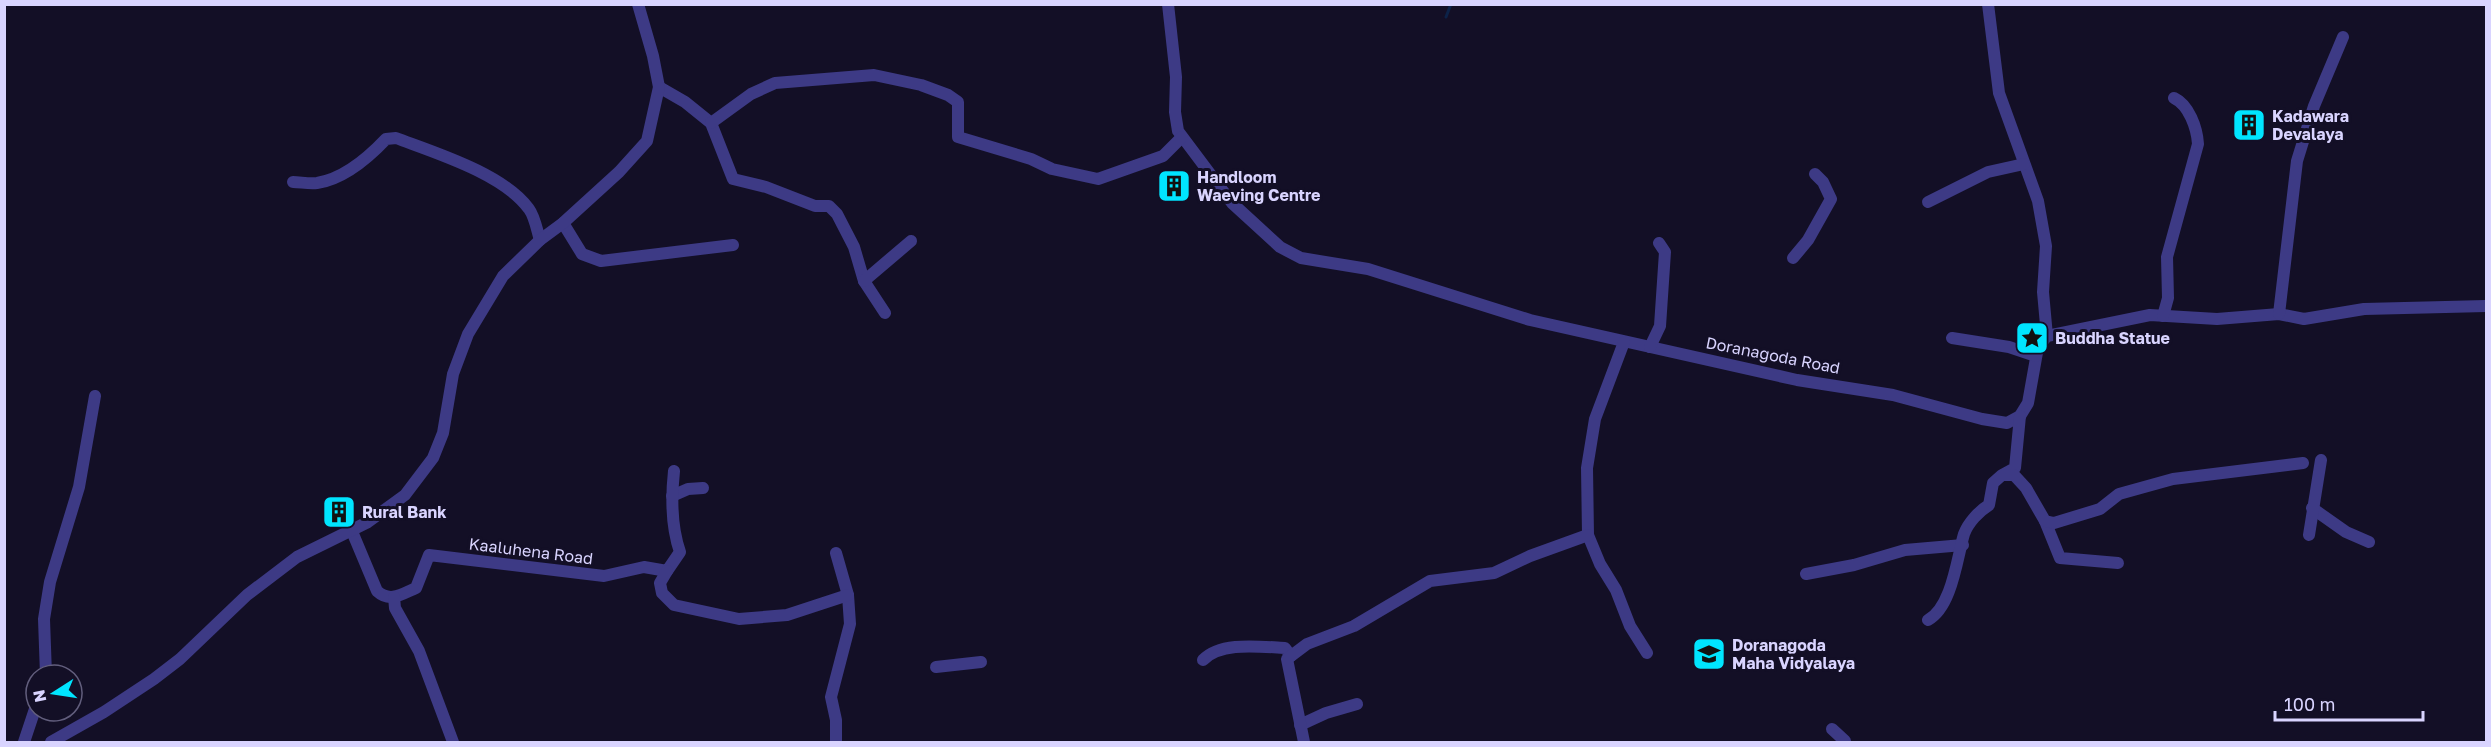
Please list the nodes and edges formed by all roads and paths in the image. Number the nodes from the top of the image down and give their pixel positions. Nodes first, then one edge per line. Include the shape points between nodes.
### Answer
1 (638, 4) edge
2 (1168, 4) edge
3 (1988, 4) edge
4 (2343, 37) dead end
5 (659, 87) junction
6 (2174, 98) dead end
7 (711, 123) junction
8 (1182, 136) junction
9 (2024, 164) junction
10 (1815, 174) dead end
11 (293, 182) dead end
12 (1928, 202) dead end
13 (563, 223) junction
14 (540, 240) junction
15 (911, 241) dead end
16 (1659, 243) dead end
17 (733, 245) dead end
18 (1793, 258) dead end
19 (864, 281) junction
20 (2487, 306) edge
21 (885, 313) dead end
22 (2279, 314) junction
23 (2163, 316) junction
24 (2047, 336) junction
25 (1952, 338) dead end
26 (1624, 342) junction
27 (1650, 347) junction
28 (2036, 356) junction
29 (95, 396) dead end
30 (2020, 416) junction
31 (2321, 460) dead end
32 (2303, 463) dead end
33 (674, 471) dead end
34 (2002, 476) junction
35 (703, 488) dead end
36 (672, 496) junction
37 (2312, 508) junction
38 (2045, 521) junction
39 (351, 529) junction
40 (1588, 535) junction
41 (2309, 535) dead end
42 (2369, 543) dead end
43 (1963, 545) junction
44 (836, 553) dead end
45 (2118, 562) dead end
46 (667, 571) junction
47 (1806, 574) dead end
48 (848, 595) junction
49 (394, 597) junction
50 (1928, 620) dead end
51 (1647, 653) dead end
52 (1291, 656) junction
53 (1203, 660) dead end
54 (981, 662) dead end
55 (46, 663) edge
56 (936, 667) dead end
57 (1357, 704) dead end
58 (30, 723) edge
59 (1300, 725) junction
60 (1832, 729) dead end
61 (24, 742) edge
62 (51, 742) edge
63 (453, 742) edge
64 (836, 742) edge
65 (1304, 742) edge
66 (1844, 742) edge

1 - 5 street
2 - 8 street, Doranagoda Road via 1176,77 1175,112
3 - 9 street via 1999,93
4 - 22 street via 2314,106 2297,161
5 - 7 street
5 - 13 street via 647,141
6 - 23 street via 2182,102 2197,131 2198,144 2167,256 2168,298
7 - 8 street via 775,83 874,75 921,85 958,102 958,137 1052,169 1098,179 1163,156
7 - 19 street via 733,179 815,206 829,206 837,214 854,247
8 - 26 street, Doranagoda Road via 1232,203 1280,247 1301,258 1368,269 1530,320
9 - 12 street via 1988,172
9 - 24 street via 2038,201 2046,246 2043,292
10 - 18 street via 1831,199
11 - 14 street via 330,180 369,157 386,139 396,138 466,164 514,193 531,211
13 - 14 street
13 - 17 street via 582,254 601,261
14 - 39 street via 503,276 468,334 453,374 443,433 433,458 405,495 368,522
15 - 19 street
16 - 27 street via 1665,252 1660,326
19 - 21 street
20 - 22 street via 2364,309 2304,319
22 - 23 street via 2217,319
23 - 24 street via 2150,315
24 - 28 street
25 - 28 street via 2009,347
26 - 27 street, Doranagoda Road
26 - 40 street via 1595,419 1587,468
27 - 30 street, Doranagoda Road via 1797,380 1893,395 1982,419 2007,423
28 - 30 street via 2028,403
29 - 55 street via 79,487 50,582 44,619
30 - 34 street via 2015,468
31 - 37 street
32 - 38 street via 2173,479 2119,494 2100,509 2054,523
33 - 36 street
34 - 38 street via 2014,475
34 - 43 street via 1993,483 1989,505 1965,533
35 - 36 street
36 - 46 street via 674,536 680,552
37 - 41 street
37 - 42 street
38 - 45 street via 2060,558
39 - 49 street via 378,591 384,597
39 - 62 street via 297,557 247,596 154,680
40 - 51 street via 1630,626
40 - 52 street via 1494,573 1430,580 1354,626 1307,644
43 - 47 street via 1905,550
43 - 50 street via 1947,594 1935,616
44 - 48 street
46 - 48 street via 660,583 662,593 674,605 739,619 786,615
46 - 49 street, Kaaluhena Road via 644,567 604,576 429,555 416,588
48 - 64 street via 850,624 831,697
49 - 63 street via 395,608 419,651
52 - 53 street via 1285,648 1241,647 1210,652
52 - 59 street via 1287,659
54 - 56 street
57 - 59 street
58 - 61 street
59 - 65 street
60 - 66 street

